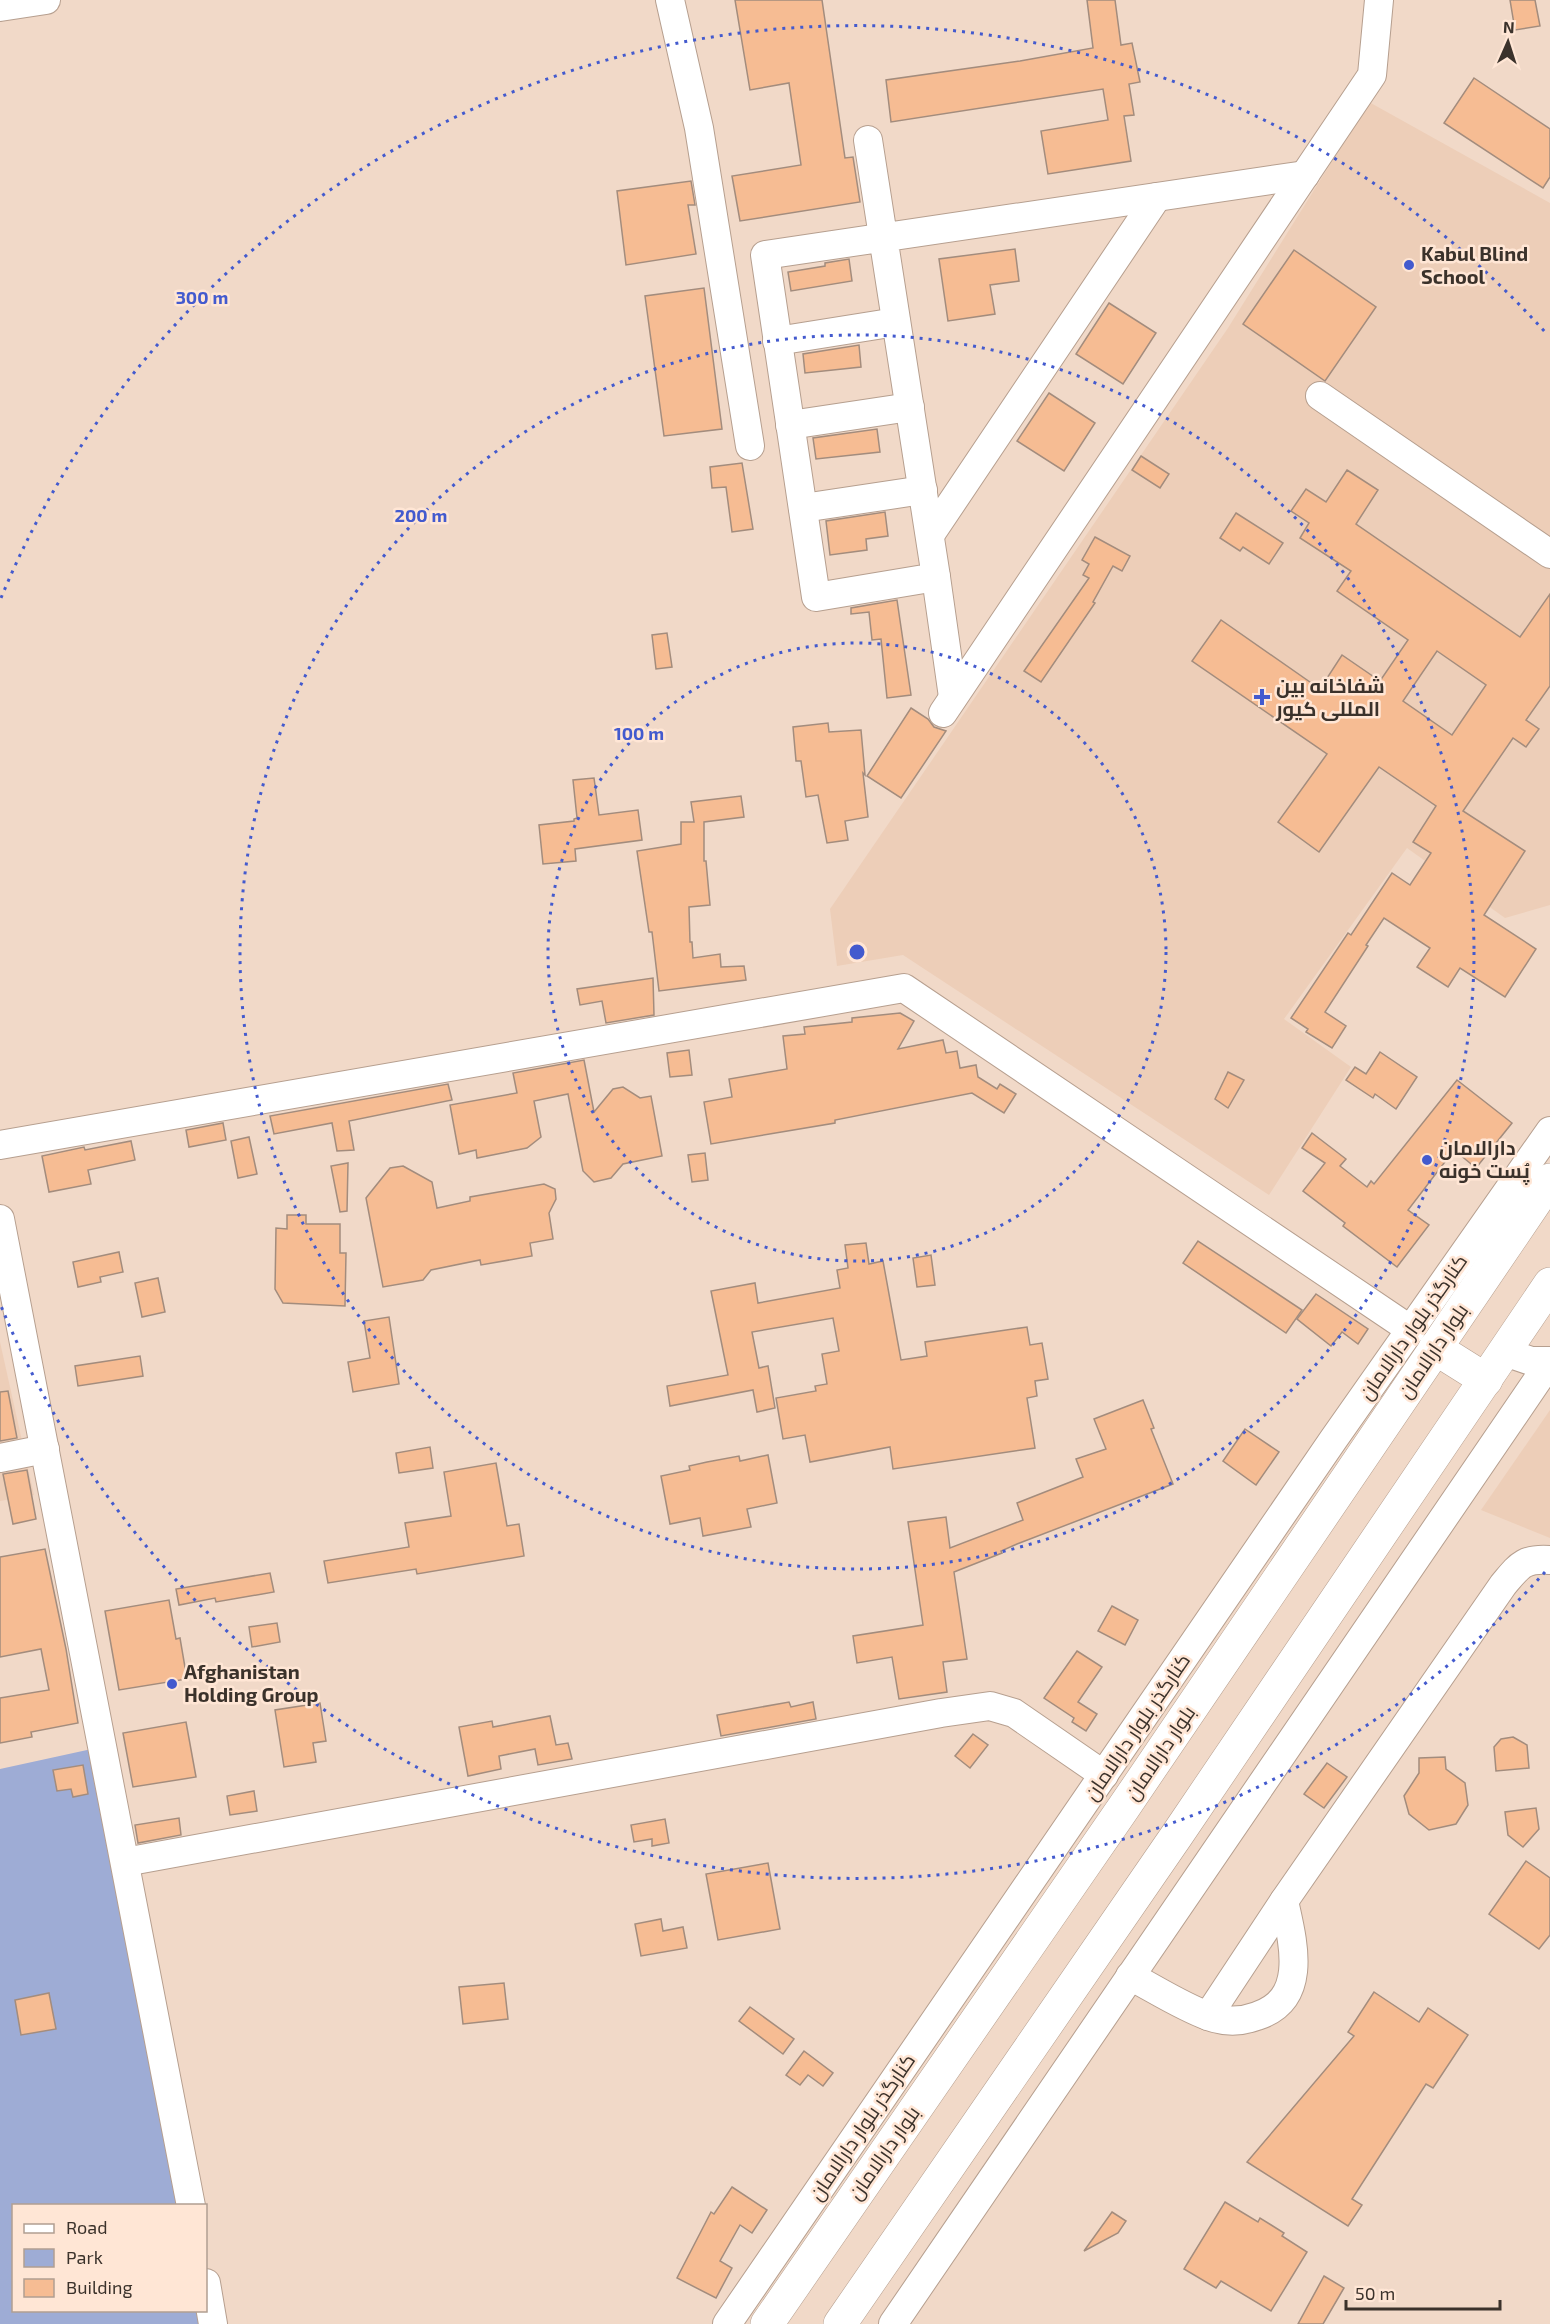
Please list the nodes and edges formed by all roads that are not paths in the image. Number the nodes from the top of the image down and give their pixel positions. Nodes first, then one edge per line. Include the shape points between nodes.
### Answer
1 (46, 0) edge
2 (670, 0) edge
3 (1379, 0) edge
4 (0, 7) edge
5 (868, 140) dead end
6 (1305, 175) junction
7 (1157, 197) junction
8 (884, 237) junction
9 (896, 322) junction
10 (777, 341) junction
11 (1320, 396) dead end
12 (910, 406) junction
13 (790, 425) junction
14 (750, 446) dead end
15 (923, 490) junction
16 (803, 508) junction
17 (930, 536) junction
18 (1550, 554) edge
19 (936, 577) junction
20 (1550, 1131) edge
21 (0, 1145) edge
22 (1550, 1180) edge
23 (0, 1219) edge
24 (1550, 1284) edge
25 (1423, 1339) junction
26 (1504, 1352) junction
27 (1550, 1361) edge
28 (1486, 1380) junction
29 (45, 1449) junction
30 (0, 1458) edge
31 (1550, 1560) edge
32 (1104, 1775) junction
33 (125, 1862) junction
34 (1284, 1901) junction
35 (1130, 1976) junction
36 (1208, 2016) junction
37 (191, 2204) edge
38 (207, 2289) edge
39 (213, 2324) edge
40 (727, 2324) edge
41 (767, 2324) edge
42 (840, 2324) edge
43 (893, 2324) edge

1 - 4 street
2 - 14 street via 699,128
3 - 6 street via 1372,75
5 - 8 street
6 - 7 street
6 - 19 street via 948,705
7 - 8 street
7 - 17 street
8 - 9 street
8 - 10 street via 765,255
9 - 10 street
9 - 12 street
10 - 13 street
11 - 18 street
12 - 13 street
12 - 15 street
13 - 16 street
15 - 16 street
15 - 17 street
16 - 19 street via 816,597
17 - 19 street
20 - 25 street, کنارگذر بلوار دارالامان
21 - 25 street via 904,988
22 - 25 main road, بلوار دارالامان
23 - 29 street
24 - 26 main road
25 - 28 main road
25 - 32 street, کنارگذر بلوار دارالامان
25 - 41 main road, بلوار دارالامان via 1124,1807
26 - 27 street via 1531,1361
26 - 28 main road
27 - 35 street
28 - 42 main road
29 - 30 street
29 - 33 street
31 - 34 street via 1520,1564 1503,1585
32 - 33 street via 1014,1713 990,1706
32 - 40 street, کنارگذر بلوار دارالامان
33 - 37 street
34 - 36 street
34 - 36 street via 1294,1947 1293,1974 1285,1997 1271,2012 1245,2020
35 - 36 street
35 - 43 street
38 - 39 street

